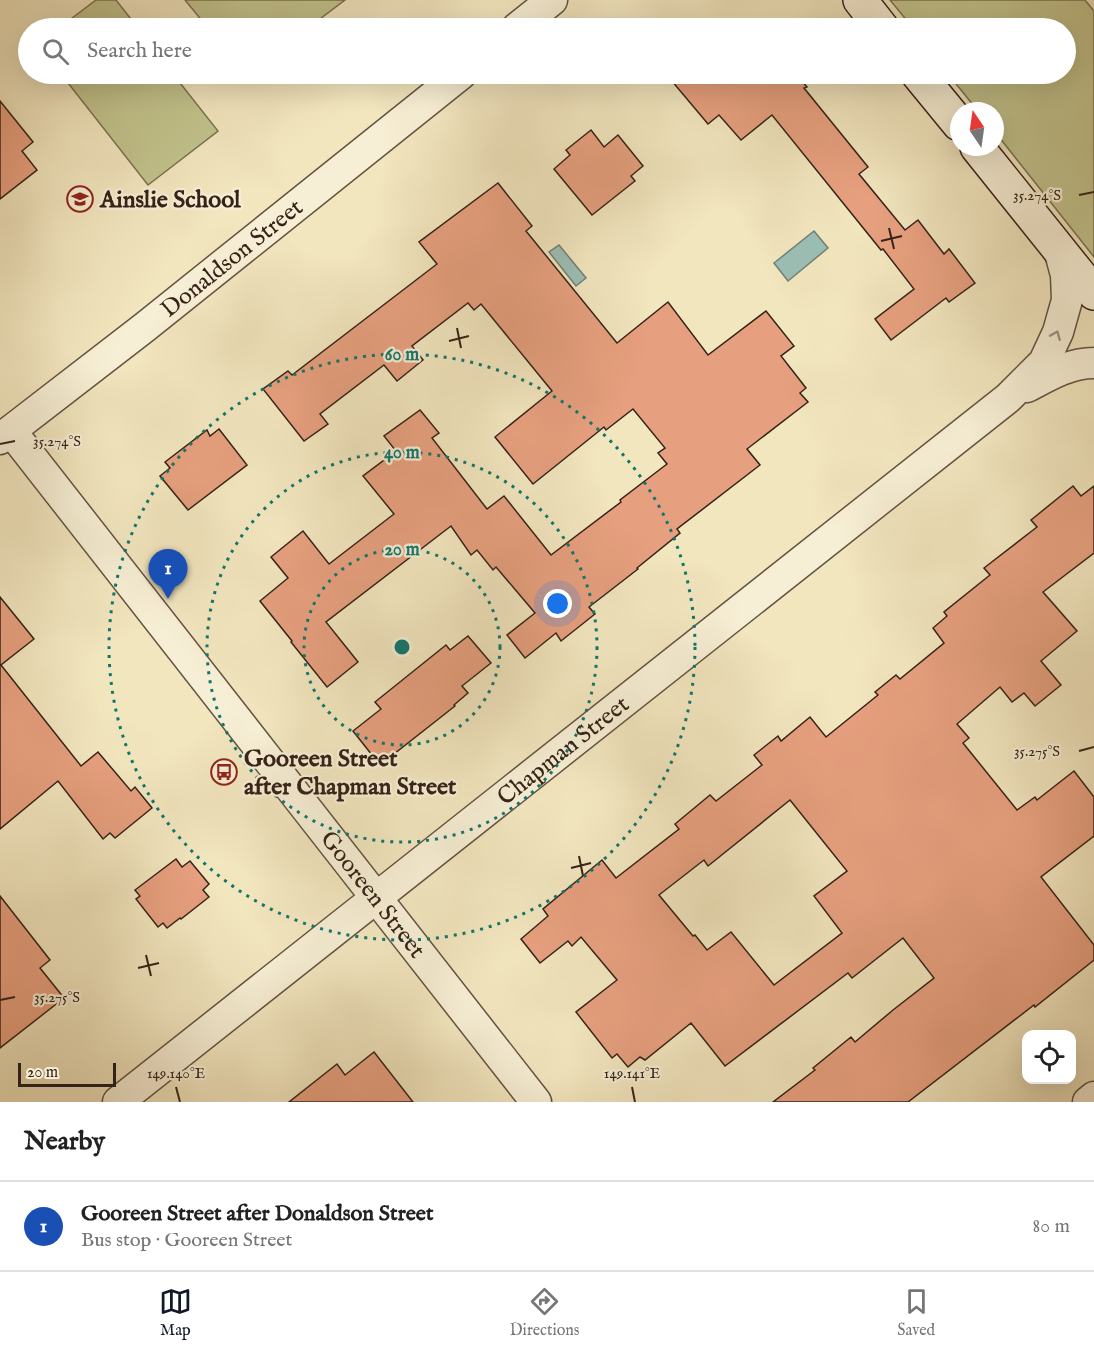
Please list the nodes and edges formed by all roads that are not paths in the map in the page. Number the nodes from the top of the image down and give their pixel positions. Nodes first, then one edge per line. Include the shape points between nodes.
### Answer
1 (552, 0) edge
2 (860, 0) edge
3 (530, 18) edge
4 (874, 18) edge
5 (449, 84) edge
6 (926, 84) edge
7 (950, 113) edge
8 (984, 156) edge
9 (1059, 249) junction
10 (1094, 293) edge
11 (1094, 363) edge
12 (1008, 398) junction
13 (6, 435) edge
14 (376, 897) junction
15 (1094, 1097) edge
16 (118, 1102) edge
17 (536, 1102) edge
18 (1088, 1102) edge

1 - 3 street
2 - 4 main road
5 - 13 street, Donaldson Street
6 - 7 main road
8 - 9 main road
9 - 10 main road
12 -> 9 street, Chapman Street via 1044,362 1058,332 1067,300
11 - 12 street, Chapman Street via 1052,373
12 - 14 street, Chapman Street
13 - 14 street, Gooreen Street
14 - 16 street, Chapman Street
14 - 17 street, Gooreen Street
15 - 18 street

